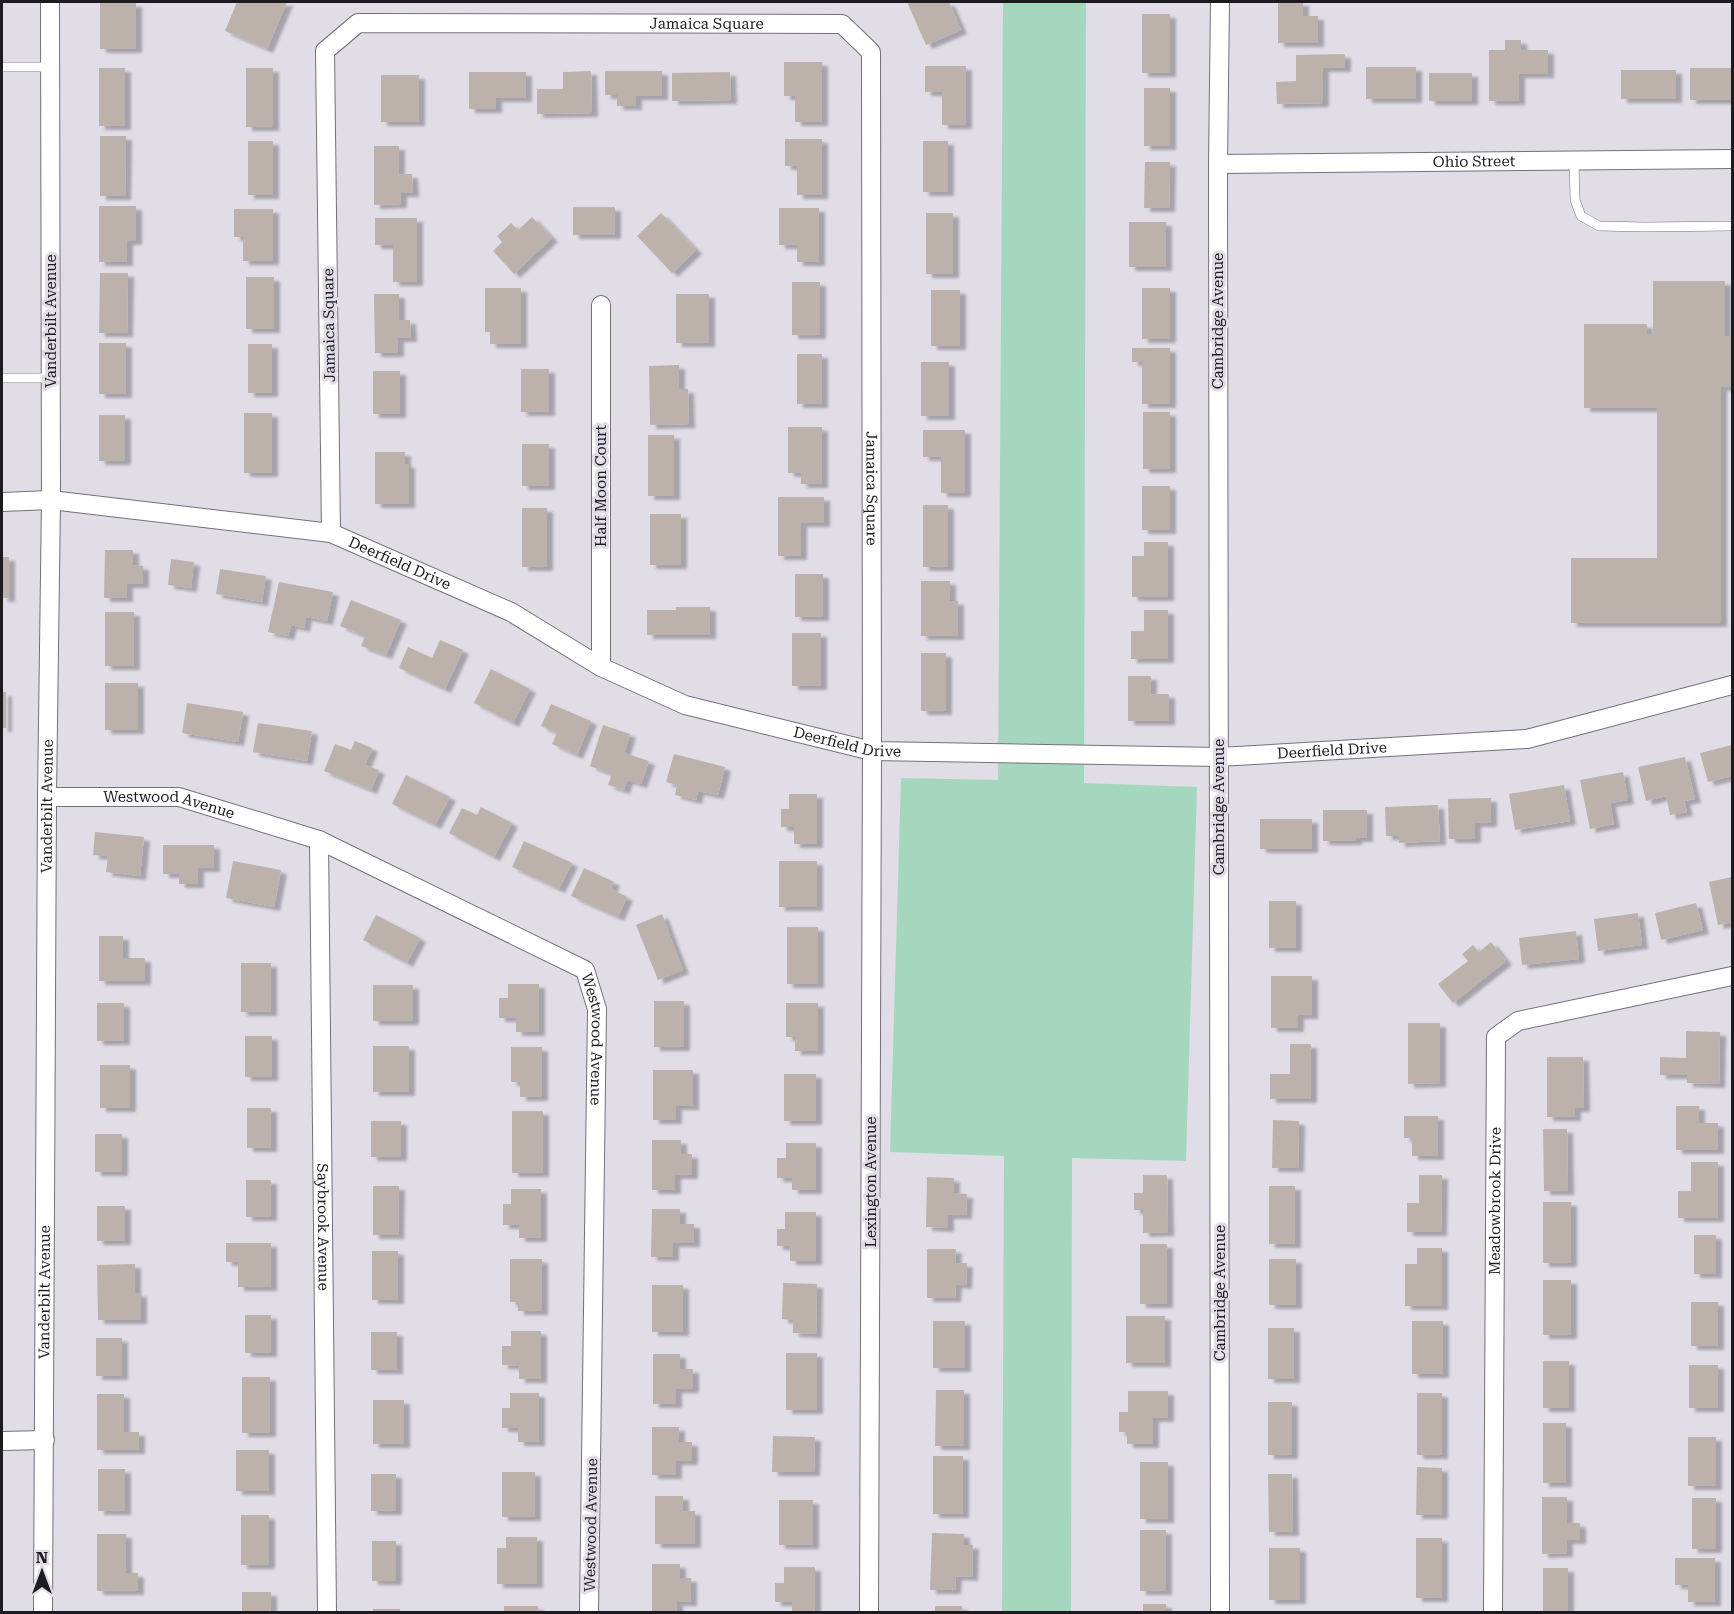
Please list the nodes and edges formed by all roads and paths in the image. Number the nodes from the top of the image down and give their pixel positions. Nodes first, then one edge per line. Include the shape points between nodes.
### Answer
1 (50, 2) edge
2 (1220, 2) edge
3 (2, 67) edge
4 (50, 67) junction
5 (1732, 159) edge
6 (1574, 160) junction
7 (1218, 164) junction
8 (1732, 226) edge
9 (601, 304) dead end
10 (2, 378) edge
11 (51, 378) junction
12 (51, 500) junction
13 (2, 502) edge
14 (331, 533) junction
15 (601, 668) junction
16 (1732, 685) edge
17 (873, 752) junction
18 (1220, 758) junction
19 (47, 797) junction
20 (319, 840) junction
21 (1732, 976) edge
22 (45, 1440) junction
23 (2, 1441) edge
24 (44, 1612) edge
25 (327, 1612) edge
26 (590, 1612) edge
27 (869, 1612) edge
28 (1220, 1612) edge
29 (1493, 1612) edge

1 - 4 street, Vanderbilt Avenue
2 - 7 street, Cambridge Avenue
3 - 4 lane
4 - 11 street, Vanderbilt Avenue
5 - 6 street, Ohio Street
6 - 7 street, Ohio Street
6 - 8 lane via 1575,200 1581,216 1599,226
7 - 18 street, Cambridge Avenue
9 - 15 street, Half Moon Court
10 - 11 lane
11 - 12 street, Vanderbilt Avenue
12 - 13 street, Deerfield Drive
12 - 14 street, Deerfield Drive
12 - 19 street, Vanderbilt Avenue
14 - 15 street, Deerfield Drive via 511,612
14 - 17 street, Jamaica Square via 325,51 358,23 842,24 871,52
15 - 17 street, Deerfield Drive via 685,705
16 - 18 street, Deerfield Drive via 1527,740
17 - 18 street, Deerfield Drive
17 - 27 street, Lexington Avenue
18 - 28 street, Cambridge Avenue
19 - 20 street, Westwood Avenue via 179,797
19 - 22 street, Vanderbilt Avenue
20 - 25 street, Saybrook Avenue
20 - 26 street, Westwood Avenue via 585,970 597,1009
21 - 29 street, Meadowbrook Drive via 1518,1021 1496,1037
22 - 23 street
22 - 24 street, Vanderbilt Avenue

